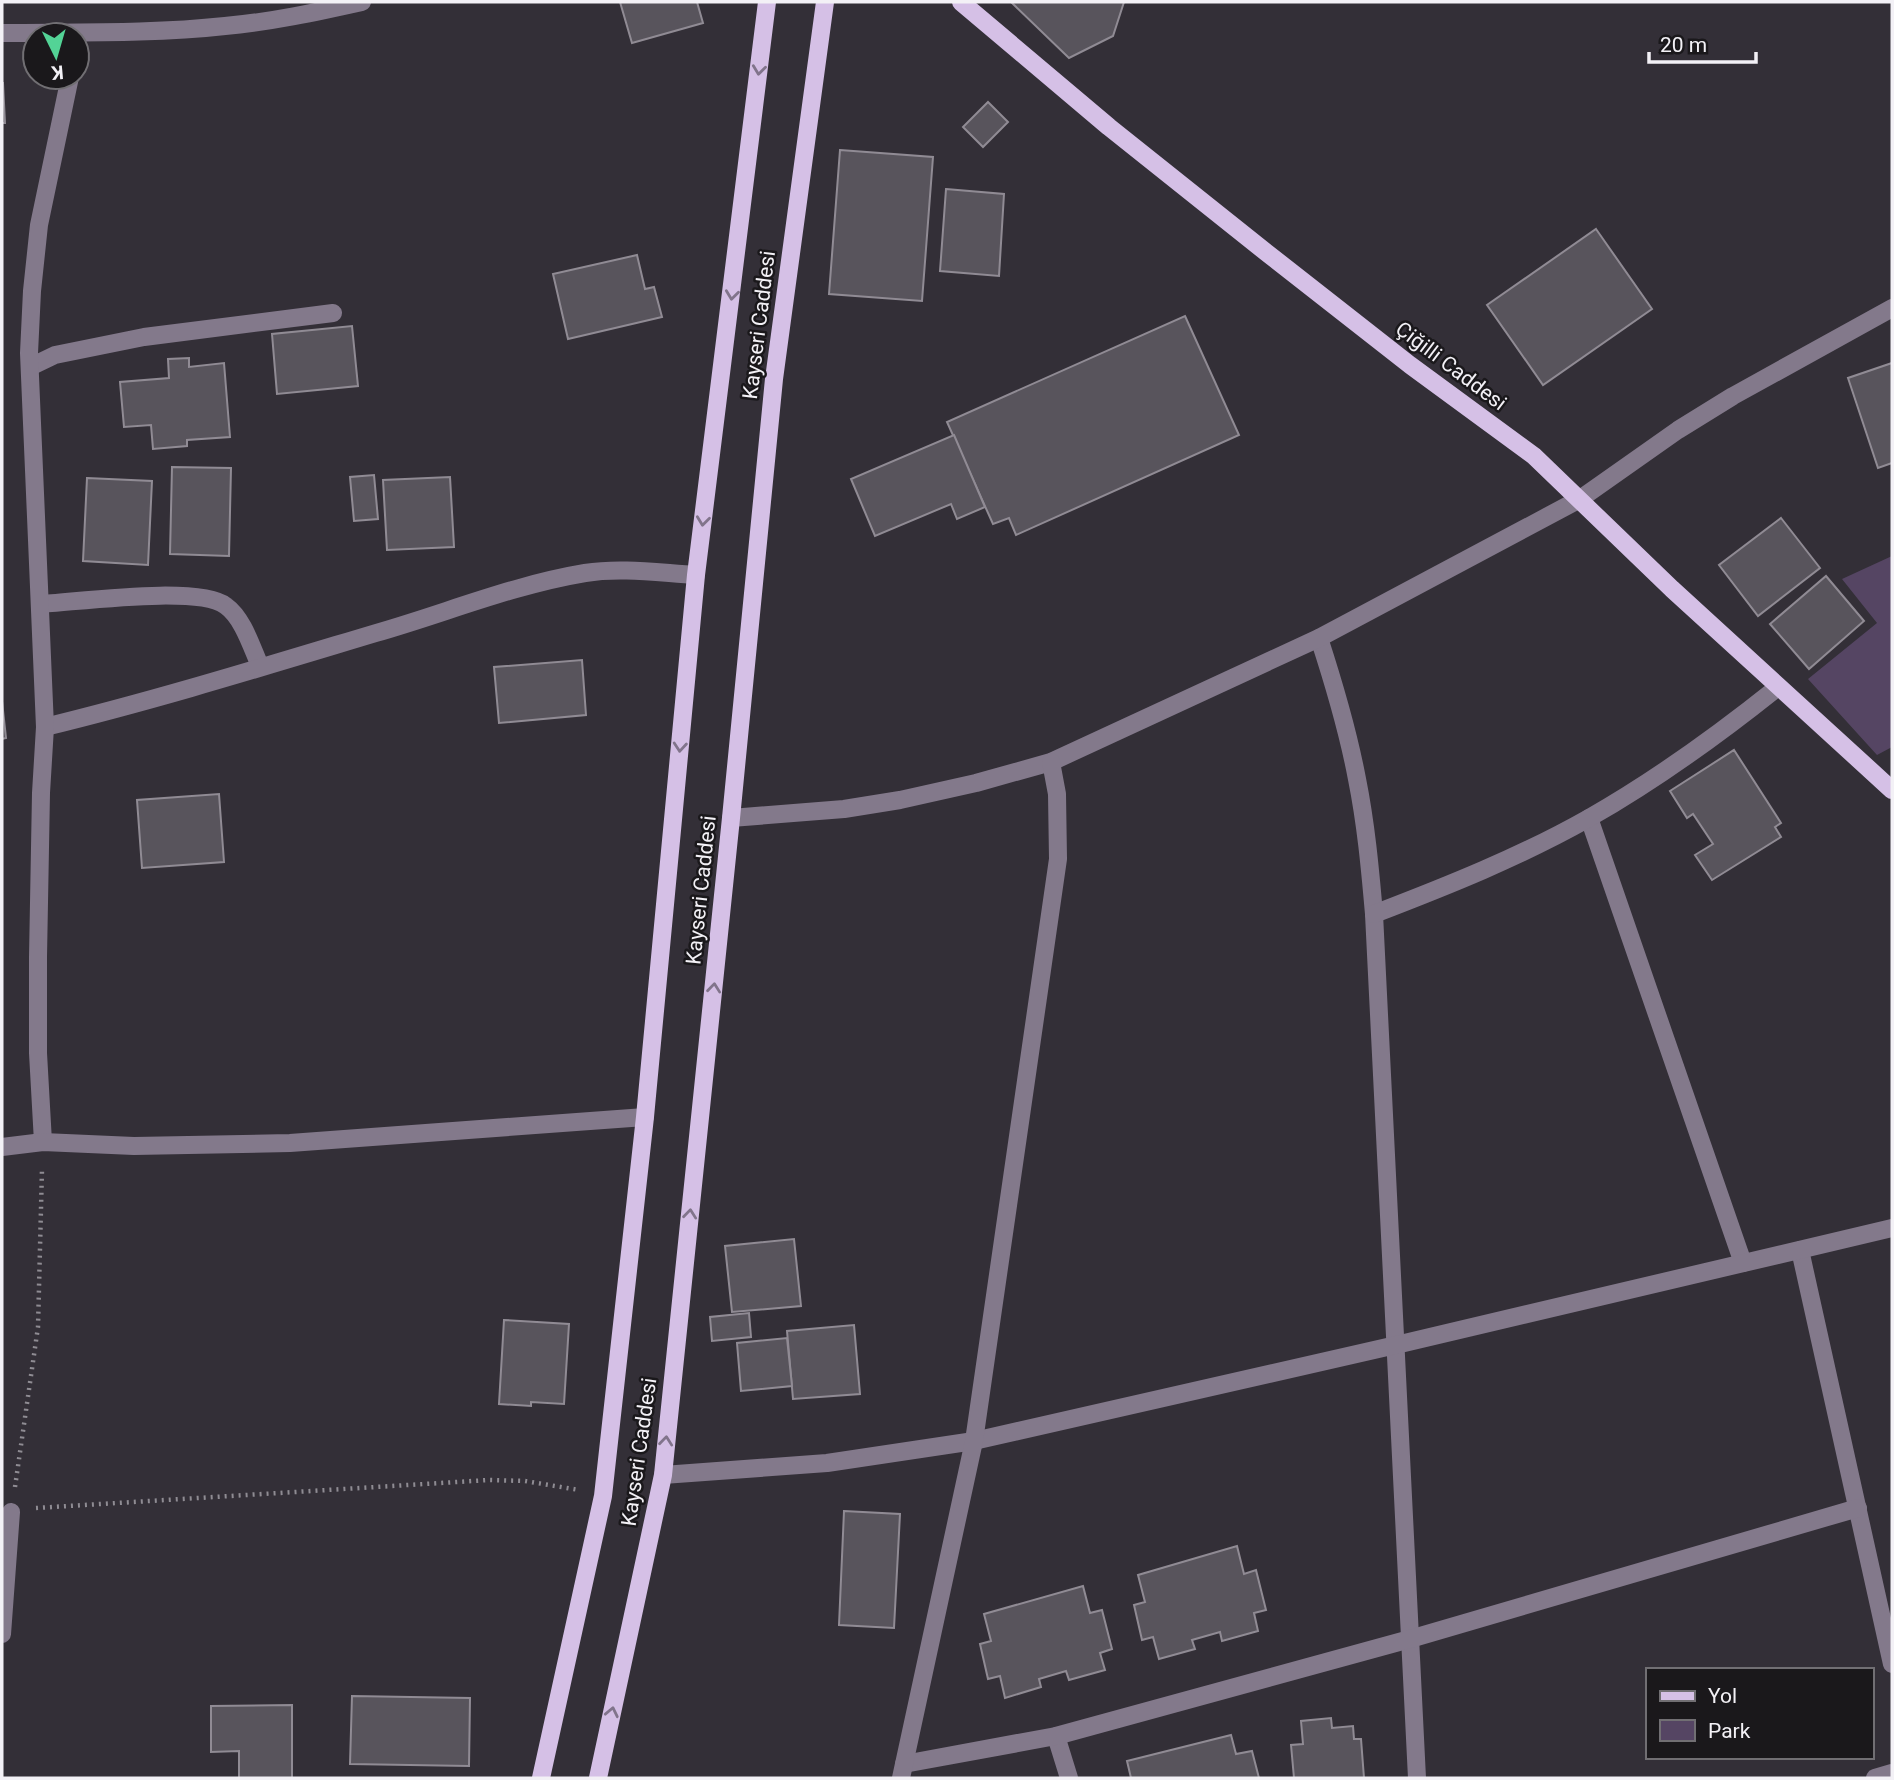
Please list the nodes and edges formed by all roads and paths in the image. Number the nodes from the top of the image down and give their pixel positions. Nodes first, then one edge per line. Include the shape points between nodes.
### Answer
1 (362, 2) edge
2 (767, 2) edge
3 (825, 2) edge
4 (961, 2) edge
5 (2, 33) edge
6 (21, 34) edge
7 (91, 37) edge
8 (67, 91) edge
9 (1892, 308) edge
10 (333, 313) dead end
11 (30, 367) junction
12 (1580, 499) junction
13 (696, 575) junction
14 (40, 604) junction
15 (1319, 638) junction
16 (260, 666) junction
17 (1778, 687) junction
18 (45, 727) junction
19 (1051, 762) junction
20 (1885, 774) edge
21 (1892, 790) edge
22 (731, 818) junction
23 (1589, 818) junction
24 (1374, 914) junction
25 (645, 1117) junction
26 (43, 1142) junction
27 (2, 1147) edge
28 (1892, 1228) edge
29 (1800, 1250) junction
30 (1743, 1263) junction
31 (1396, 1345) junction
32 (974, 1441) junction
33 (663, 1475) junction
34 (603, 1496) junction
35 (1858, 1508) junction
36 (11, 1512) junction
37 (2, 1634) edge
38 (1410, 1639) junction
39 (1892, 1664) edge
40 (1056, 1736) junction
41 (902, 1771) edge
42 (1892, 1773) edge
43 (541, 1778) edge
44 (598, 1778) edge
45 (1069, 1778) edge
46 (1417, 1778) edge
47 (1875, 1778) edge

1 - 7 street via 226,26
2 -> 13 main road, Kayseri Caddesi
3 - 22 main road, Kayseri Caddesi via 774,379
4 - 12 main road, Çiğilli Caddesi via 1109,127 1410,365 1534,456
5 - 6 street
8 - 11 street via 39,225
9 - 12 street via 1700,416
10 - 11 street via 144,337 68,352
11 - 14 street
12 - 15 street
12 - 17 main road, Çiğilli Caddesi
13 - 16 street via 587,573
13 -> 25 main road, Kayseri Caddesi
14 - 16 street via 178,595 214,600 228,607 238,620
14 - 18 street
15 - 19 street
15 - 24 street via 1357,778
16 - 18 street
17 - 20 main road, Çiğilli Caddesi
17 - 23 street via 1707,742
18 - 26 street via 38,957
19 - 22 street via 900,800
19 - 32 street via 1058,859
20 - 21 main road, Çiğilli Caddesi
33 -> 22 main road, Kayseri Caddesi
23 - 24 street via 1519,854
23 - 30 street
24 - 31 street
25 - 26 street via 290,1143 134,1146
25 - 34 main road, Kayseri Caddesi
26 - 27 street
26 - 36 path via 38,1327
28 - 29 street
29 - 30 street
29 - 35 street
30 - 31 street
31 - 32 street
31 - 38 street
32 - 33 street via 827,1463
32 - 41 street
44 -> 33 main road, Kayseri Caddesi
34 - 36 path via 560,1486 489,1480
34 - 43 main road, Kayseri Caddesi
35 - 38 street
35 - 39 street
36 - 37 street
38 - 40 street
38 - 46 street
40 - 41 street
40 - 45 street
42 - 47 street

